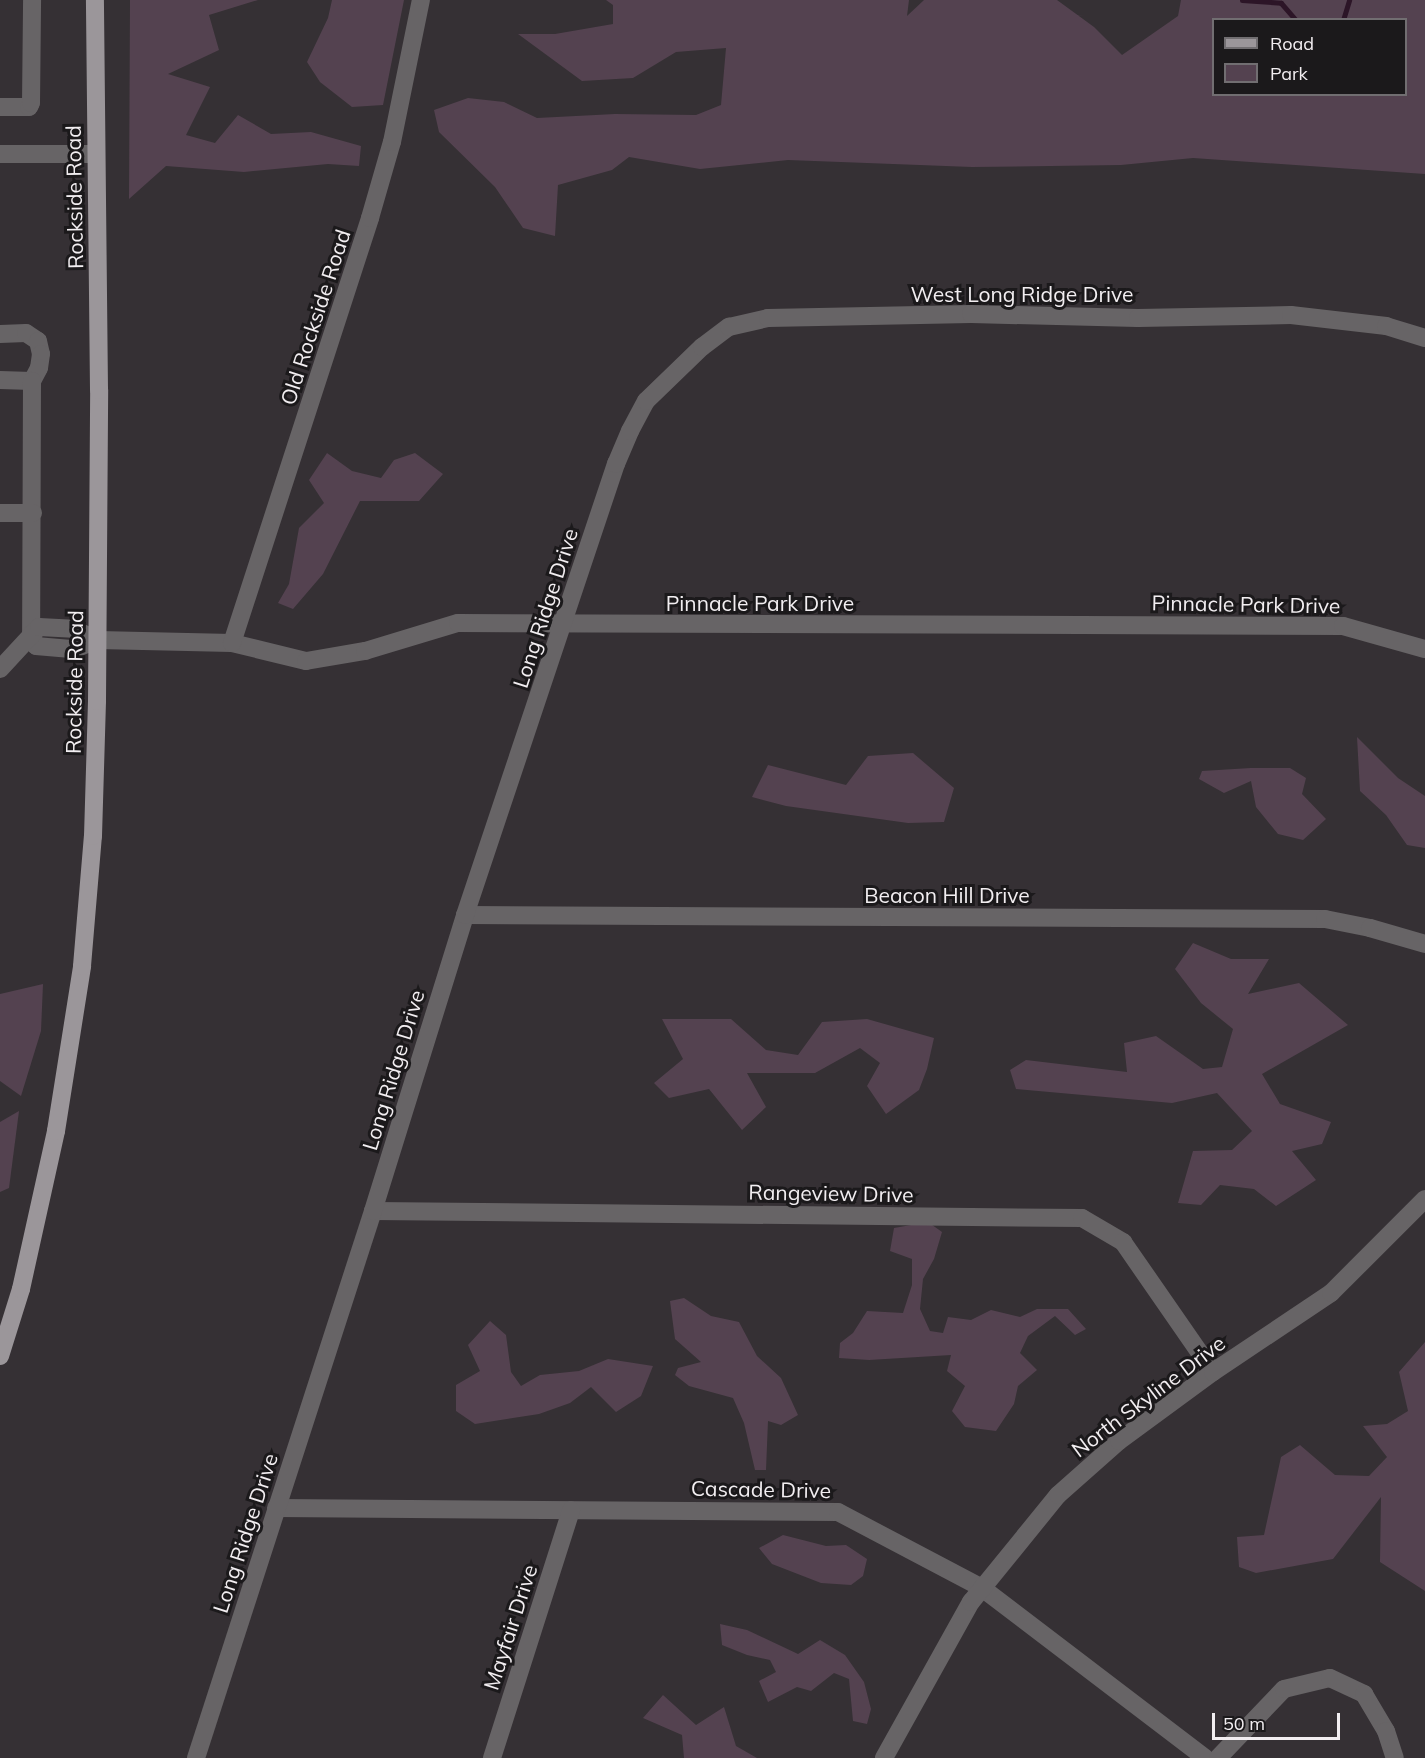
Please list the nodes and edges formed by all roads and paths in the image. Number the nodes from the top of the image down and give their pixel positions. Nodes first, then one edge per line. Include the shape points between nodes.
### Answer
1 (32, 0) edge
2 (94, 0) edge
3 (421, 0) edge
4 (0, 107) edge
5 (0, 154) edge
6 (96, 154) junction
7 (0, 334) edge
8 (1425, 338) edge
9 (0, 381) edge
10 (32, 381) junction
11 (646, 401) joint
12 (0, 513) edge
13 (33, 513) junction
14 (563, 625) junction
15 (31, 634) junction
16 (98, 640) junction
17 (232, 643) junction
18 (1425, 649) edge
19 (0, 669) edge
20 (465, 915) junction
21 (1425, 944) edge
22 (1425, 1199) edge
23 (373, 1211) junction
24 (0, 1356) edge
25 (1213, 1372) junction
26 (276, 1509) junction
27 (571, 1510) junction
28 (982, 1587) junction
29 (196, 1758) edge
30 (492, 1758) edge
31 (884, 1758) edge
32 (1205, 1758) edge
33 (1218, 1758) edge
34 (1395, 1758) edge

1 - 4 street via 31,103 29,107
2 - 6 main road, Rockside Road
3 - 17 street, Old Rockside Road via 392,142 370,218
5 - 6 street
6 - 16 main road, Rockside Road
7 - 10 street via 26,333 38,341 39,368
8 - 11 street, West Long Ridge Drive via 1386,326 1291,315 768,318 729,327 702,347
9 - 10 street
10 - 13 street
11 - 14 street, Long Ridge Drive via 616,464
12 - 13 street
13 - 15 street
14 - 17 street, Pinnacle Park Drive via 458,623 364,651 306,661
14 - 18 street, Pinnacle Park Drive via 1343,626
14 - 20 street, Long Ridge Drive
15 - 16 street, Pinnacle Park Drive via 36,646 74,649
15 - 19 street
16 - 17 street, Pinnacle Park Drive
16 - 24 main road, Rockside Road via 93,836 82,966 56,1131 21,1289
20 - 21 street, Beacon Hill Drive via 1325,919
20 - 23 street, Long Ridge Drive
22 - 25 street, North Skyline Drive via 1331,1293
23 - 25 street, Rangeview Drive via 1082,1218 1122,1242
23 - 26 street, Long Ridge Drive
25 - 28 street, North Skyline Drive via 1119,1441 1058,1495
26 - 27 street, Cascade Drive
26 - 29 street, Long Ridge Drive
27 - 28 street, Cascade Drive via 838,1512
27 - 30 street, Mayfair Drive
28 - 31 street, North Skyline Drive
28 - 32 street, Cascade Drive
33 - 34 street via 1284,1689 1330,1678 1364,1694 1386,1731

